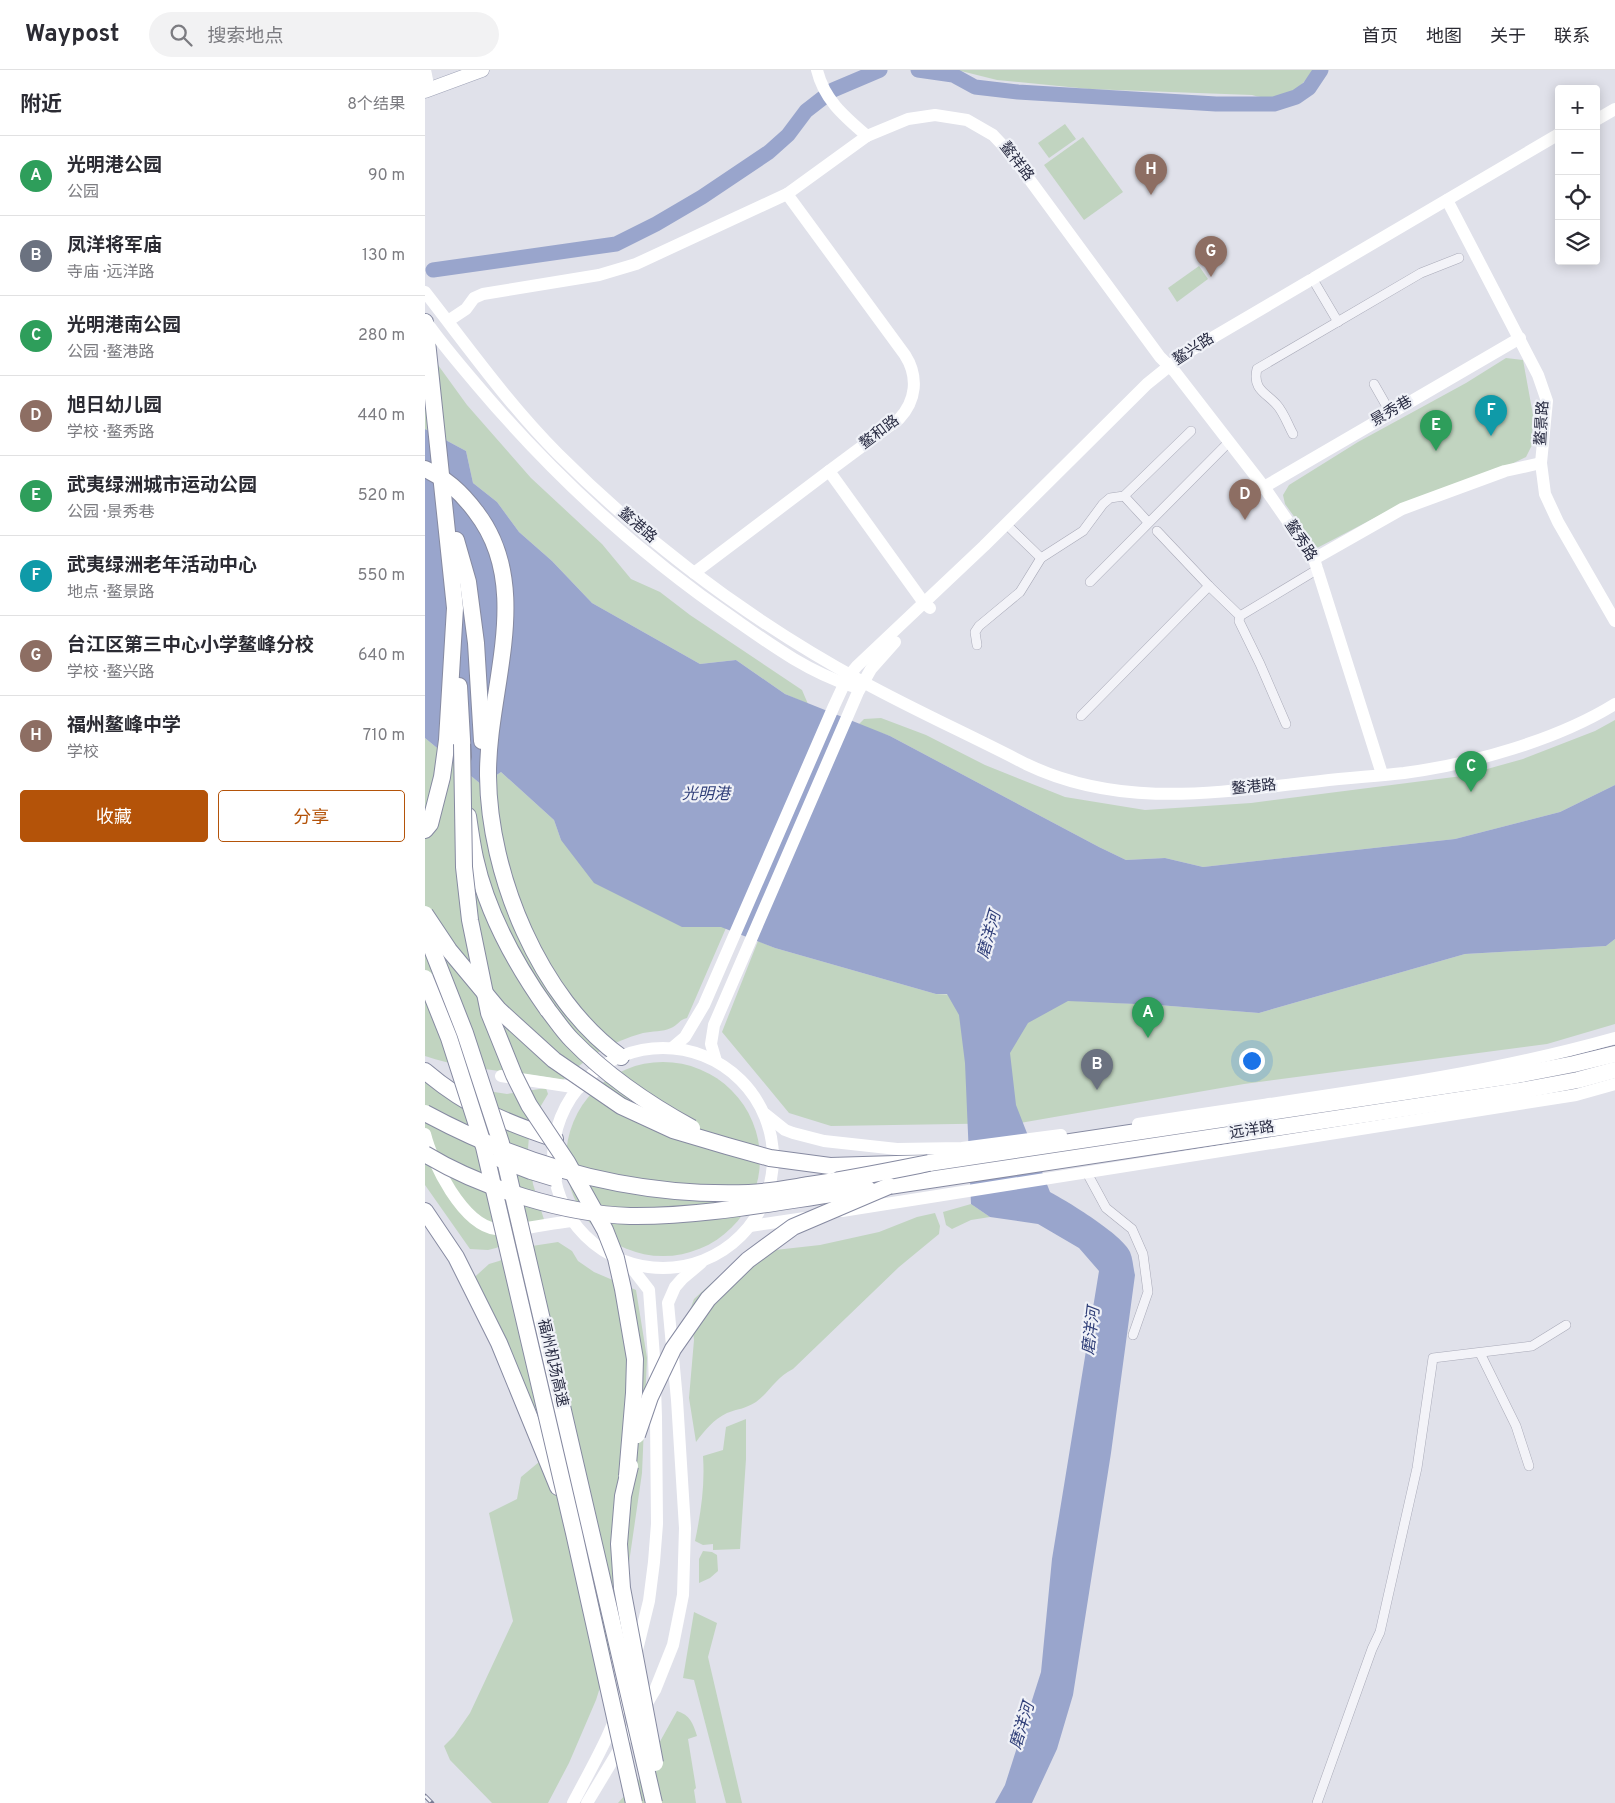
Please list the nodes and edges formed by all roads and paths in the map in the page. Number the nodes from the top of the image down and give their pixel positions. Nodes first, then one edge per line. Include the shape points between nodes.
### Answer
1 (425, 70) edge
2 (482, 70) edge
3 (817, 70) edge
4 (427, 90) edge
5 (1615, 101) edge
6 (1615, 109) edge
7 (1600, 110) edge
8 (1600, 118) edge
9 (867, 136) junction
10 (1555, 136) edge
11 (1555, 145) edge
12 (787, 194) junction
13 (1448, 203) junction
14 (1459, 258) dead end
15 (1314, 281) junction
16 (425, 292) edge
17 (425, 321) edge
18 (448, 321) junction
19 (1338, 322) junction
20 (1520, 338) junction
21 (1172, 369) junction
22 (1374, 384) dead end
23 (1390, 412) junction
24 (1191, 431) dead end
25 (1293, 434) dead end
26 (1229, 442) junction
27 (1541, 462) junction
28 (425, 469) edge
29 (829, 471) junction
30 (1264, 487) junction
31 (444, 494) junction
32 (1124, 496) junction
33 (1148, 522) junction
34 (1009, 527) junction
35 (1157, 532) dead end
36 (1041, 558) junction
37 (1316, 564) junction
38 (694, 573) junction
39 (1089, 582) dead end
40 (1209, 586) junction
41 (927, 606) junction
42 (455, 608) junction
43 (1240, 616) junction
44 (1615, 621) edge
45 (889, 643) junction
46 (977, 645) dead end
47 (847, 679) junction
48 (862, 686) junction
49 (1615, 704) edge
50 (1081, 716) dead end
51 (1286, 724) dead end
52 (462, 744) junction
53 (1382, 774) junction
54 (490, 812) junction
55 (425, 830) edge
56 (425, 914) edge
57 (425, 931) edge
58 (425, 978) edge
59 (1615, 1038) edge
60 (672, 1048) junction
61 (1615, 1054) edge
62 (621, 1057) junction
63 (716, 1061) junction
64 (1615, 1070) edge
65 (425, 1071) edge
66 (501, 1076) dead end
67 (1615, 1084) edge
68 (579, 1088) junction
69 (425, 1113) edge
70 (765, 1114) junction
71 (425, 1125) edge
72 (425, 1134) edge
73 (555, 1139) junction
74 (727, 1146) junction
75 (425, 1154) edge
76 (929, 1163) junction
77 (1087, 1173) junction
78 (889, 1186) junction
79 (755, 1205) junction
80 (425, 1211) edge
81 (573, 1222) junction
82 (750, 1226) junction
83 (702, 1261) junction
84 (628, 1263) junction
85 (1566, 1325) dead end
86 (1133, 1335) dead end
87 (1481, 1353) junction
88 (1529, 1466) dead end
89 (627, 1476) junction
90 (574, 1532) junction
91 (573, 1803) edge
92 (587, 1803) edge
93 (634, 1803) edge
94 (654, 1803) edge
95 (661, 1803) edge
96 (1317, 1803) edge

1 - 4 main road
2 - 4 main road
3 - 9 main road via 832,103
5 - 7 main road
6 - 8 main road
9 - 12 main road, 鳌祥路
9 - 21 main road, 鳌祥路 via 908,119 935,115 967,120 993,135 1010,153
10 - 13 main road, 鳌兴路
11 - 13 main road, 鳌兴路
12 - 18 main road, 鳌祥路 via 625,268 483,294
12 - 29 main road, 鳌和路 via 910,362 914,376 912,399 899,420
13 - 15 main road, 鳌兴路
13 - 20 main road, 鳌景路
14 - 19 street via 1421,273
15 - 19 street
15 - 21 main road, 鳌兴路 via 1183,355
16 - 18 main road, 鳌港路
17 - 31 highway
17 - 47 main road, 鳌港路 via 547,464 613,526 687,586 804,666
18 - 38 main road, 鳌港路 via 557,453 614,507
19 - 25 street via 1257,369 1259,388 1277,405
20 - 23 main road, 景秀巷
20 - 27 main road, 鳌景路 via 1539,375 1547,401
21 - 26 main road, 鳌秀路
21 - 34 main road, 鳌兴路 via 1147,384
22 - 23 street
23 - 30 main road, 景秀巷
24 - 32 street
26 - 30 main road, 鳌秀路
26 - 33 street
27 - 37 main road via 1515,468 1402,509
27 - 44 main road, 鳌景路 via 1543,486 1550,508
28 - 54 highway via 463,494 483,520 497,549 505,582 506,618 490,735
29 - 38 main road, 鳌和路
29 - 41 main road
30 - 37 main road, 鳌秀路
31 - 42 highway
31 - 54 highway via 468,582
32 - 33 street
32 - 36 street via 1111,498 1083,531
33 - 39 street
34 - 36 street
34 - 41 main road, 鳌兴路
35 - 40 street
36 - 46 street via 1020,592 979,626 975,632
37 - 43 street
37 - 53 main road, 鳌秀路
38 - 47 main road, 鳌港路
40 - 43 street
40 - 50 street
41 - 45 main road, 鳌兴路
42 - 52 highway
42 - 55 highway via 442,777 430,824
43 - 51 street via 1239,621
45 - 47 main road via 857,666
45 - 48 main road
47 - 48 main road, 鳌港路
47 - 60 main road via 704,1005 685,1037
48 - 53 main road, 鳌港路 via 900,701 1036,769 1081,784 1118,791 1186,795
48 - 63 main road via 714,1025 711,1044
49 - 53 main road, 鳌港路 via 1580,723 1504,750 1434,767
52 - 74 highway, bridge via 467,811 475,859 500,930 531,985 571,1039 602,1069 651,1104
52 - 89 highway, bridge via 464,867 489,1013 529,1105 567,1162 605,1230 623,1289 635,1359
54 - 62 highway via 507,888 537,956 560,992 595,1036
56 - 74 highway, bridge via 449,950 499,1010 555,1060 621,1106 673,1130
57 - 94 highway, 福州机场高速, bridge via 465,1033 501,1143
58 - 90 highway, 福州机场高速, bridge via 449,1038 484,1147
59 - 70 main road via 1574,1050 1451,1075 962,1148 897,1149 824,1141 785,1130
60 - 62 main road via 646,1050
60 - 63 main road via 695,1052
61 - 76 highway, 远洋路 via 1517,1075
62 - 68 main road via 598,1070
63 - 70 main road via 745,1083
64 - 78 highway, 远洋路 via 1519,1091
65 - 73 highway via 447,1090 478,1108
66 - 68 main road
67 - 77 main road via 1576,1095
68 - 73 main road via 563,1112
69 - 76 highway, bridge via 462,1133 539,1162 599,1180 646,1189 750,1193
70 - 82 main road via 773,1142 773,1172 765,1200
71 - 79 highway, bridge via 531,1171 615,1194 689,1203
72 - 81 main road via 429,1150 450,1188 464,1208 481,1223 494,1229 510,1230
73 - 81 main road via 555,1182
74 - 76 highway, bridge via 770,1158 831,1166
75 - 79 highway, bridge via 478,1181 539,1201 582,1210 629,1216
77 - 82 main road
77 - 86 street via 1106,1208 1132,1229 1143,1254 1148,1292
78 - 79 highway, bridge
78 - 89 highway, bridge via 793,1227 748,1260 708,1300 673,1349 650,1397
80 - 90 highway, bridge via 456,1257 499,1343
81 - 84 main road via 594,1244
82 - 83 main road via 720,1253
83 - 84 main road via 678,1268
83 - 92 main road via 675,1287 668,1303 685,1528 683,1595 673,1645 655,1690
84 - 91 main road via 649,1290 656,1417 654,1562 649,1601 623,1699
85 - 87 street via 1532,1346
87 - 88 street via 1516,1426
87 - 96 street via 1433,1358 1417,1468 1380,1632
89 - 95 highway, bridge via 619,1544 622,1588
90 - 93 highway, 福州机场高速, bridge

